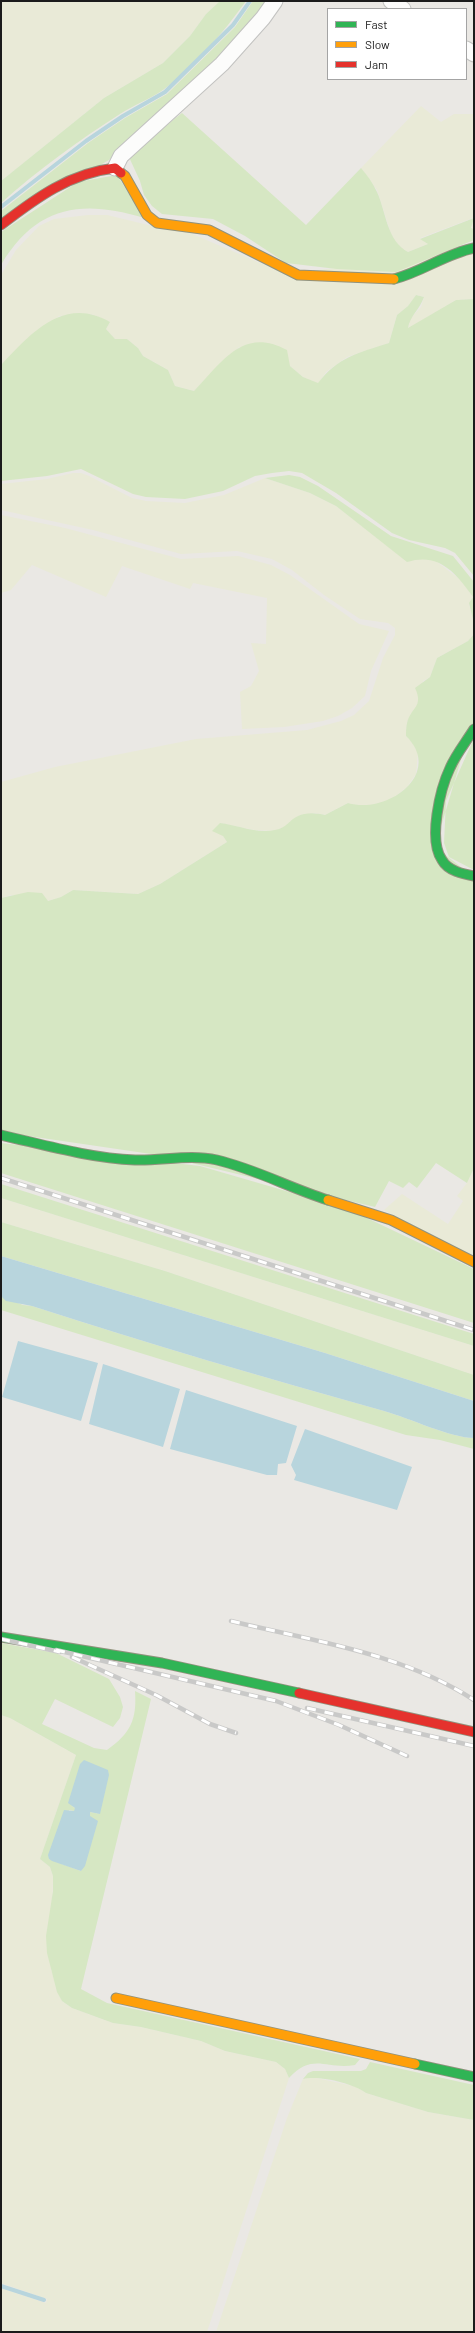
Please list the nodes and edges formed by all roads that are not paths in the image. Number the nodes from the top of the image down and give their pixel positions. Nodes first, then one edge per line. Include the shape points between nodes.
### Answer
1 (275, 1) edge
2 (391, 1) edge
3 (401, 8) edge
4 (115, 168) junction
5 (1, 225) edge
6 (474, 248) edge
7 (474, 730) edge
8 (474, 876) edge
9 (1, 1135) edge
10 (474, 1262) edge
11 (1, 1637) edge
12 (474, 1732) edge
13 (116, 1998) dead end
14 (474, 2077) edge

1 - 4 street via 222,64 121,156
2 - 3 street
4 - 5 street via 83,174 58,186
4 - 6 street via 125,176 147,215 157,223 208,230 298,275 389,280 449,255
7 - 8 street via 450,768 444,784 437,839 440,860 452,870
9 - 10 street via 106,1157 170,1160 189,1157 215,1160 247,1169 311,1194 372,1211
11 - 12 street via 162,1663
13 - 14 street

